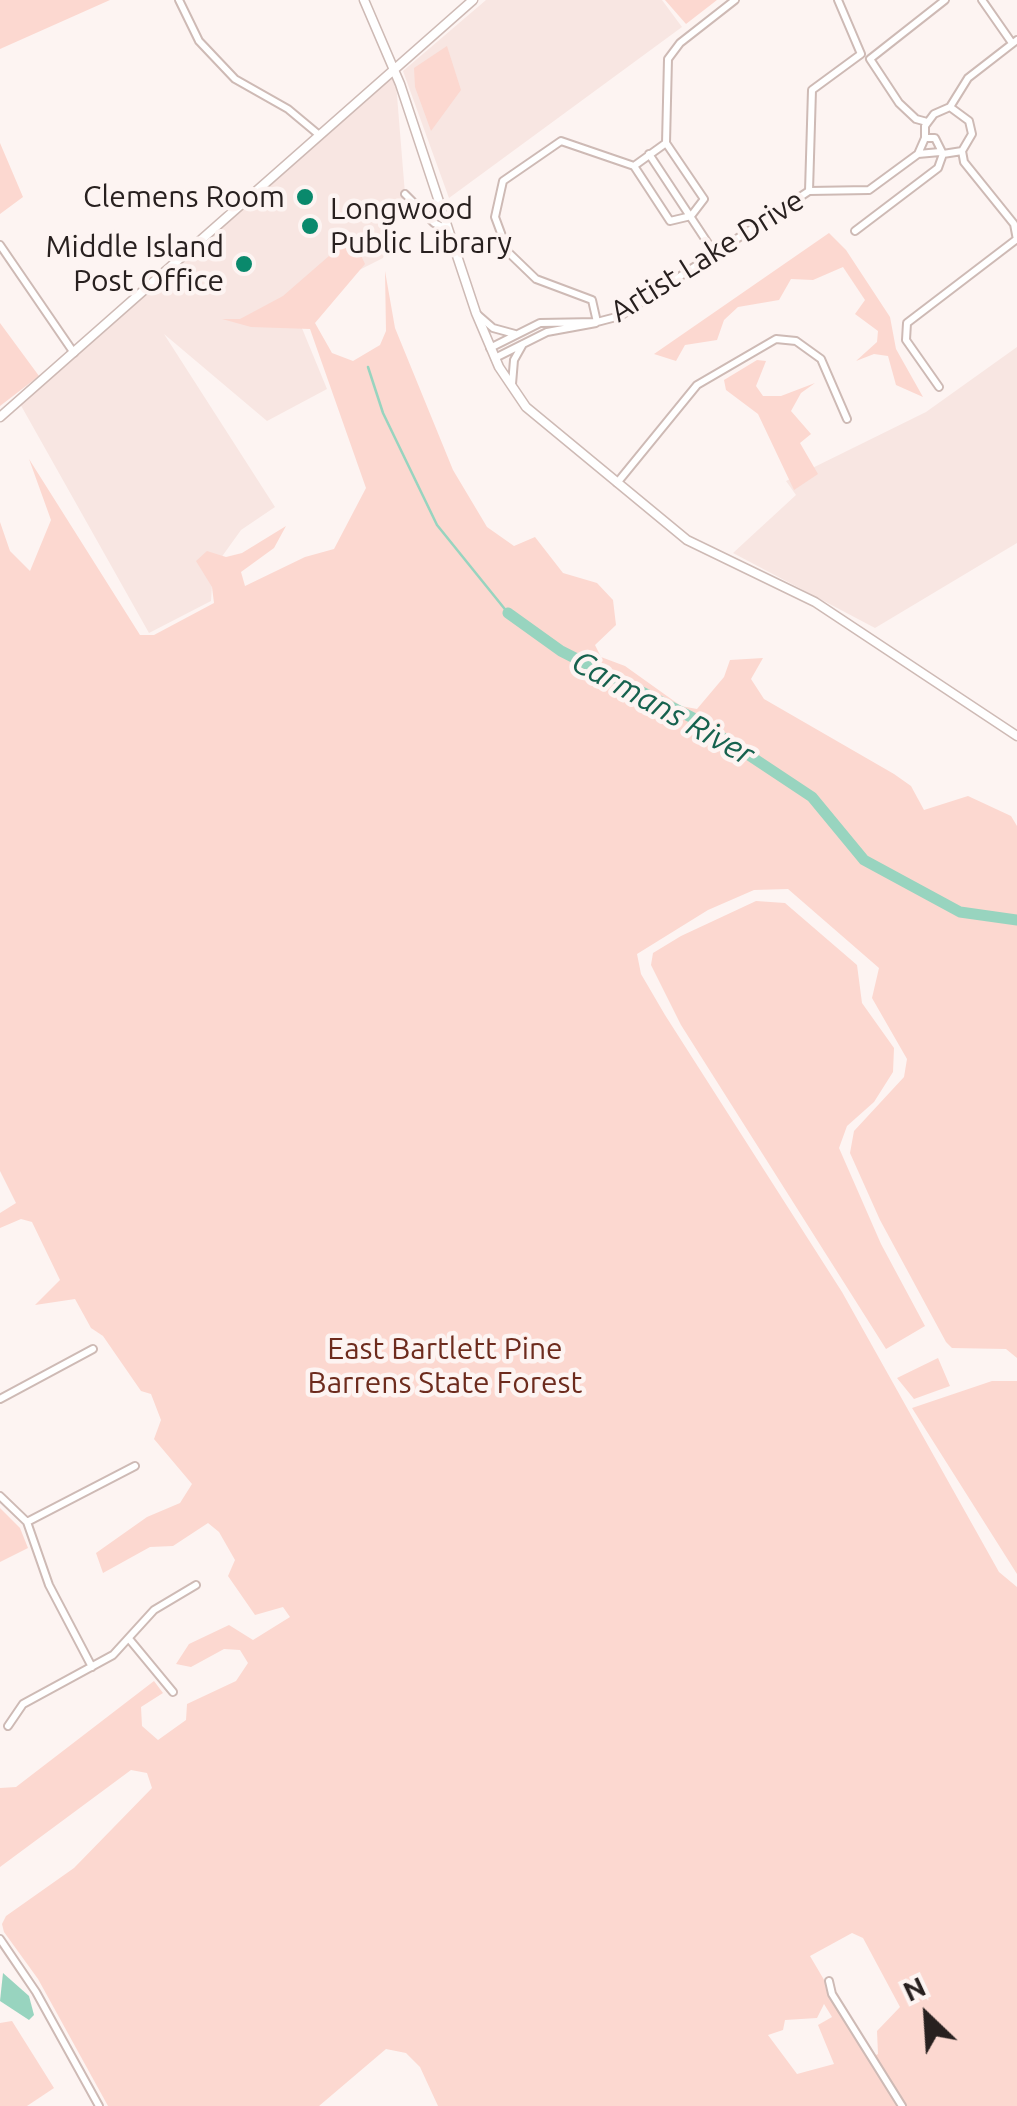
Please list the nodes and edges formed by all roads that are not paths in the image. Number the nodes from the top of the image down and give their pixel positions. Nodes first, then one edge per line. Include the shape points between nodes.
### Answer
1 (179, 0) edge
2 (364, 0) edge
3 (473, 0) edge
4 (735, 0) edge
5 (838, 0) edge
6 (945, 0) edge
7 (982, 0) edge
8 (1014, 42) edge
9 (396, 71) junction
10 (950, 106) junction
11 (927, 122) junction
12 (318, 134) junction
13 (925, 138) junction
14 (666, 143) junction
15 (962, 151) junction
16 (942, 153) junction
17 (649, 154) junction
18 (918, 154) junction
19 (634, 166) junction
20 (809, 191) junction
21 (405, 194) dead end
22 (691, 216) junction
23 (1016, 223) edge
24 (447, 229) junction
25 (855, 231) dead end
26 (1017, 239) edge
27 (0, 245) edge
28 (715, 254) junction
29 (476, 314) junction
30 (597, 322) junction
31 (516, 334) junction
32 (523, 344) junction
33 (490, 348) junction
34 (74, 354) junction
35 (495, 358) junction
36 (939, 387) dead end
37 (512, 390) junction
38 (0, 417) edge
39 (846, 419) dead end
40 (616, 484) junction
41 (1017, 736) edge
42 (92, 1349) dead end
43 (0, 1399) edge
44 (136, 1466) dead end
45 (0, 1496) edge
46 (28, 1522) junction
47 (196, 1585) dead end
48 (130, 1640) junction
49 (92, 1667) junction
50 (173, 1692) dead end
51 (8, 1726) dead end
52 (0, 1938) edge
53 (830, 1981) dead end
54 (99, 2106) edge
55 (902, 2106) edge

1 - 12 street via 199,41 235,79
2 - 9 main road
3 - 9 main road
4 - 14 street via 670,53
5 - 20 street via 861,54 812,90
6 - 11 street via 870,59 899,103
7 - 8 street
8 - 10 street via 968,78
9 - 12 main road
9 - 24 main road
10 - 11 street
10 - 15 street via 972,130
11 - 13 street
12 - 34 main road
13 - 16 street via 935,138
13 - 18 street
14 - 17 street
14 - 22 street via 704,199
15 - 16 street
15 - 23 street
16 - 18 street
16 - 25 street via 938,168
17 - 19 street
17 - 22 street
18 - 20 street, Artist Lake Drive via 869,190
19 - 22 street via 670,221
19 - 30 street via 558,142 505,177 497,198 495,217 508,252 536,279 592,300
20 - 28 street, Artist Lake Drive
21 - 24 street
22 - 28 street
23 - 26 street
24 - 29 main road
26 - 36 street via 907,323 906,340
27 - 34 street
28 - 30 street, Artist Lake Drive via 636,308
29 - 31 street
29 - 33 main road
30 - 31 street, Artist Lake Drive via 555,320
30 - 32 street
31 - 33 street, Artist Lake Drive
32 - 35 street
32 - 37 street via 514,360
33 - 35 main road
34 - 38 main road
35 - 37 main road
37 - 40 main road
39 - 40 street via 821,359 796,341 776,339 696,385
40 - 41 main road via 686,540 815,602
42 - 43 street
44 - 46 street
45 - 46 street
46 - 49 street via 49,1585
47 - 48 street via 154,1610
48 - 49 street
48 - 50 street
49 - 51 street via 30,1700
52 - 54 street
53 - 55 street

